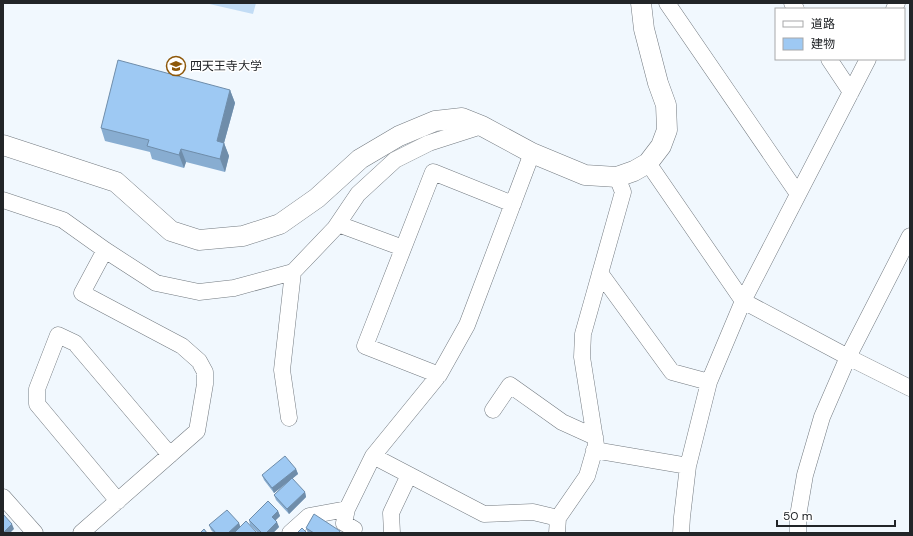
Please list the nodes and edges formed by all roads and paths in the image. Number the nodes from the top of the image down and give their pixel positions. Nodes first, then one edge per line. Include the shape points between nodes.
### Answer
1 (667, 3) edge
2 (637, 6) edge
3 (830, 60) edge
4 (867, 60) edge
5 (851, 92) junction
6 (482, 126) junction
7 (3, 145) edge
8 (532, 153) junction
9 (648, 163) junction
10 (617, 177) junction
11 (798, 194) junction
12 (3, 200) edge
13 (513, 204) junction
14 (338, 224) junction
15 (910, 236) edge
16 (403, 248) junction
17 (105, 250) junction
18 (293, 272) junction
19 (600, 273) junction
20 (744, 301) junction
21 (848, 358) junction
22 (439, 375) junction
23 (709, 382) junction
24 (910, 388) edge
25 (493, 410) dead end
26 (289, 418) dead end
27 (594, 444) junction
28 (170, 455) junction
29 (373, 456) junction
30 (688, 466) junction
31 (409, 475) junction
32 (3, 497) edge
33 (118, 501) junction
34 (347, 509) junction
35 (557, 526) edge
36 (35, 533) edge
37 (81, 533) edge
38 (290, 533) edge
39 (353, 533) edge
40 (392, 533) edge
41 (681, 533) edge
42 (798, 533) edge

1 - 11 street
2 - 9 street via 666,105 667,130 661,146
3 - 5 street
4 - 5 street
5 - 11 street
6 - 7 street via 462,118 435,121 399,136 360,159 317,198 280,224 243,236 199,240 171,231 116,182
6 - 8 street
6 - 14 street via 429,143 395,160 358,194
8 - 10 street via 584,175
8 - 13 street
9 - 10 street
9 - 20 street
10 - 19 street via 622,192
11 - 20 street
12 - 17 street via 63,220
13 - 16 street via 434,172
13 - 22 street via 467,325
14 - 16 street
14 - 18 street
15 - 21 street
16 - 22 street via 364,346
17 - 18 street via 156,283 199,292 234,288
17 - 28 street via 82,293 182,346 198,361 205,372 197,431
18 - 26 street via 282,370
19 - 23 street via 672,372
19 - 27 street via 583,334 582,357
20 - 21 street
20 - 23 street
21 - 24 street
21 - 42 street via 822,417 805,475 798,516
22 - 29 street
23 - 30 street
25 - 27 street via 510,385
27 - 30 street
27 - 35 street via 587,476
28 - 33 street
28 - 33 street via 76,343 58,335 37,389 37,404
29 - 31 street
29 - 34 street
30 - 41 street
31 - 35 street via 484,514 533,512
31 - 40 street via 391,513
32 - 36 street
33 - 37 street
34 - 38 street via 309,516
34 - 39 street via 344,522 354,529

